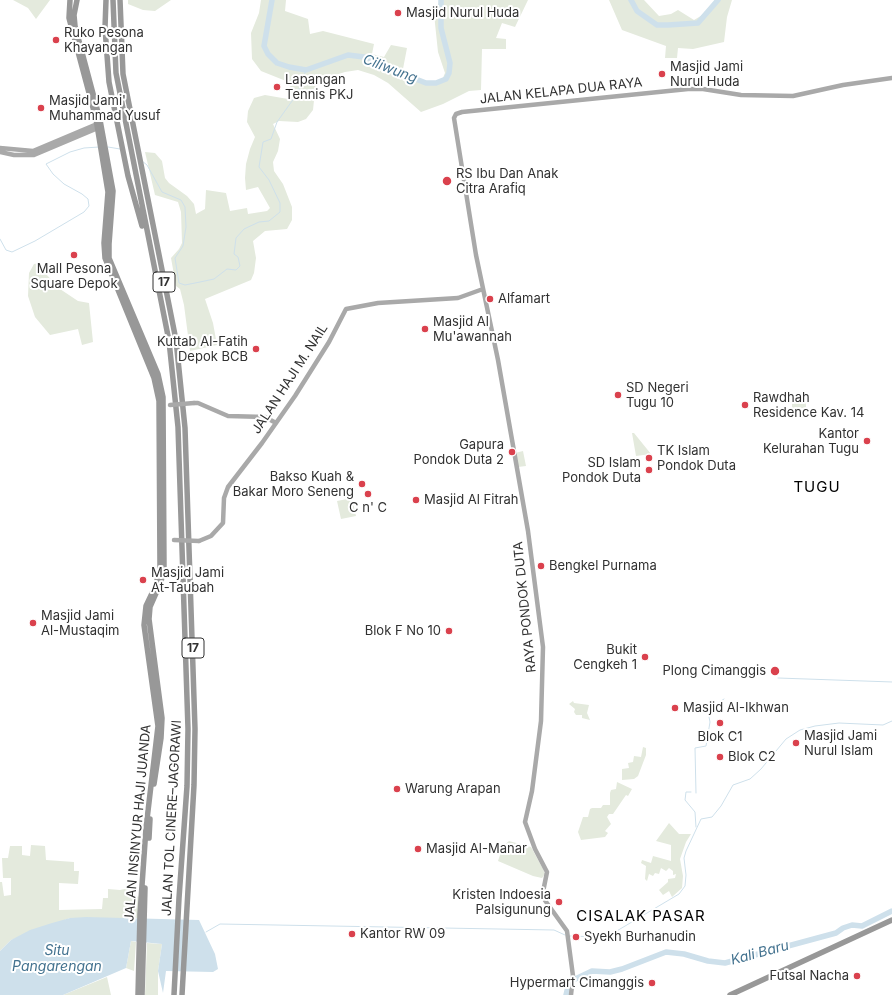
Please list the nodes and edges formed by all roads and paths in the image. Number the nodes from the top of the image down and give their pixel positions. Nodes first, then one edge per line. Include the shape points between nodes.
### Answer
1 (70, 0) edge
2 (77, 0) edge
3 (112, 0) edge
4 (120, 0) edge
5 (105, 3) edge
6 (72, 8) junction
7 (892, 78) edge
8 (97, 126) junction
9 (101, 136) junction
10 (0, 148) edge
11 (0, 152) edge
12 (105, 161) junction
13 (153, 262) junction
14 (483, 289) junction
15 (167, 406) junction
16 (276, 422) junction
17 (161, 470) junction
18 (164, 540) junction
19 (142, 915) junction
20 (892, 920) edge
21 (888, 924) edge
22 (141, 952) junction
23 (138, 995) edge
24 (142, 995) edge
25 (174, 995) edge
26 (182, 995) edge
27 (571, 995) edge
28 (730, 995) edge
29 (738, 995) edge

1 - 6 highway, JALAN INSINYUR HAJI JUANDA
2 - 6 highway, JALAN INSINYUR HAJI JUANDA
3 - 13 highway, JALAN TOL CINERE–JAGORAWI / 17 via 116,73
4 - 26 highway, JALAN TOL CINERE–JAGORAWI / 17 via 123,74 176,340 186,428 195,729
5 - 13 highway via 109,82 126,164
6 - 8 highway, JALAN INSINYUR HAJI JUANDA via 69,18
6 - 9 highway, JALAN INSINYUR HAJI JUANDA
7 - 14 main road, JALAN KELAPA DUA RAYA via 793,96 727,94 694,89 458,113 454,119
8 - 9 highway, JALAN INSINYUR HAJI JUANDA
8 - 10 main road via 33,151
8 - 11 main road via 34,155
9 - 12 highway, JALAN INSINYUR HAJI JUANDA
12 - 15 highway, JALAN INSINYUR HAJI JUANDA via 113,200 110,258 158,374
12 - 17 highway, JALAN INSINYUR HAJI JUANDA via 109,201 105,258 157,387
13 - 25 highway, JALAN TOL CINERE–JAGORAWI / 17 via 172,362 180,470 188,728 187,786
14 - 16 main road, JALAN HAJI M. NAIL via 458,298 378,303 347,308 329,342
14 - 27 main road, RAYA PONDOK DUTA via 528,531 543,647 542,721 525,822 547,872 544,899 568,933 573,976
15 - 16 main road, bridge via 198,403 228,416 261,417
15 - 17 highway, JALAN INSINYUR HAJI JUANDA
16 - 18 main road, JALAN HAJI M. NAIL, bridge via 228,487 224,498 223,523 211,536 199,541
17 - 18 highway, JALAN INSINYUR HAJI JUANDA
17 - 19 highway, JALAN INSINYUR HAJI JUANDA via 160,570 146,606 144,625 158,726 147,812
18 - 19 highway, JALAN INSINYUR HAJI JUANDA via 163,574 150,607 149,619 162,725
19 - 22 highway, JALAN INSINYUR HAJI JUANDA
20 - 21 highway
21 - 28 highway
21 - 29 highway
22 - 23 highway, JALAN INSINYUR HAJI JUANDA
22 - 24 highway, JALAN INSINYUR HAJI JUANDA

